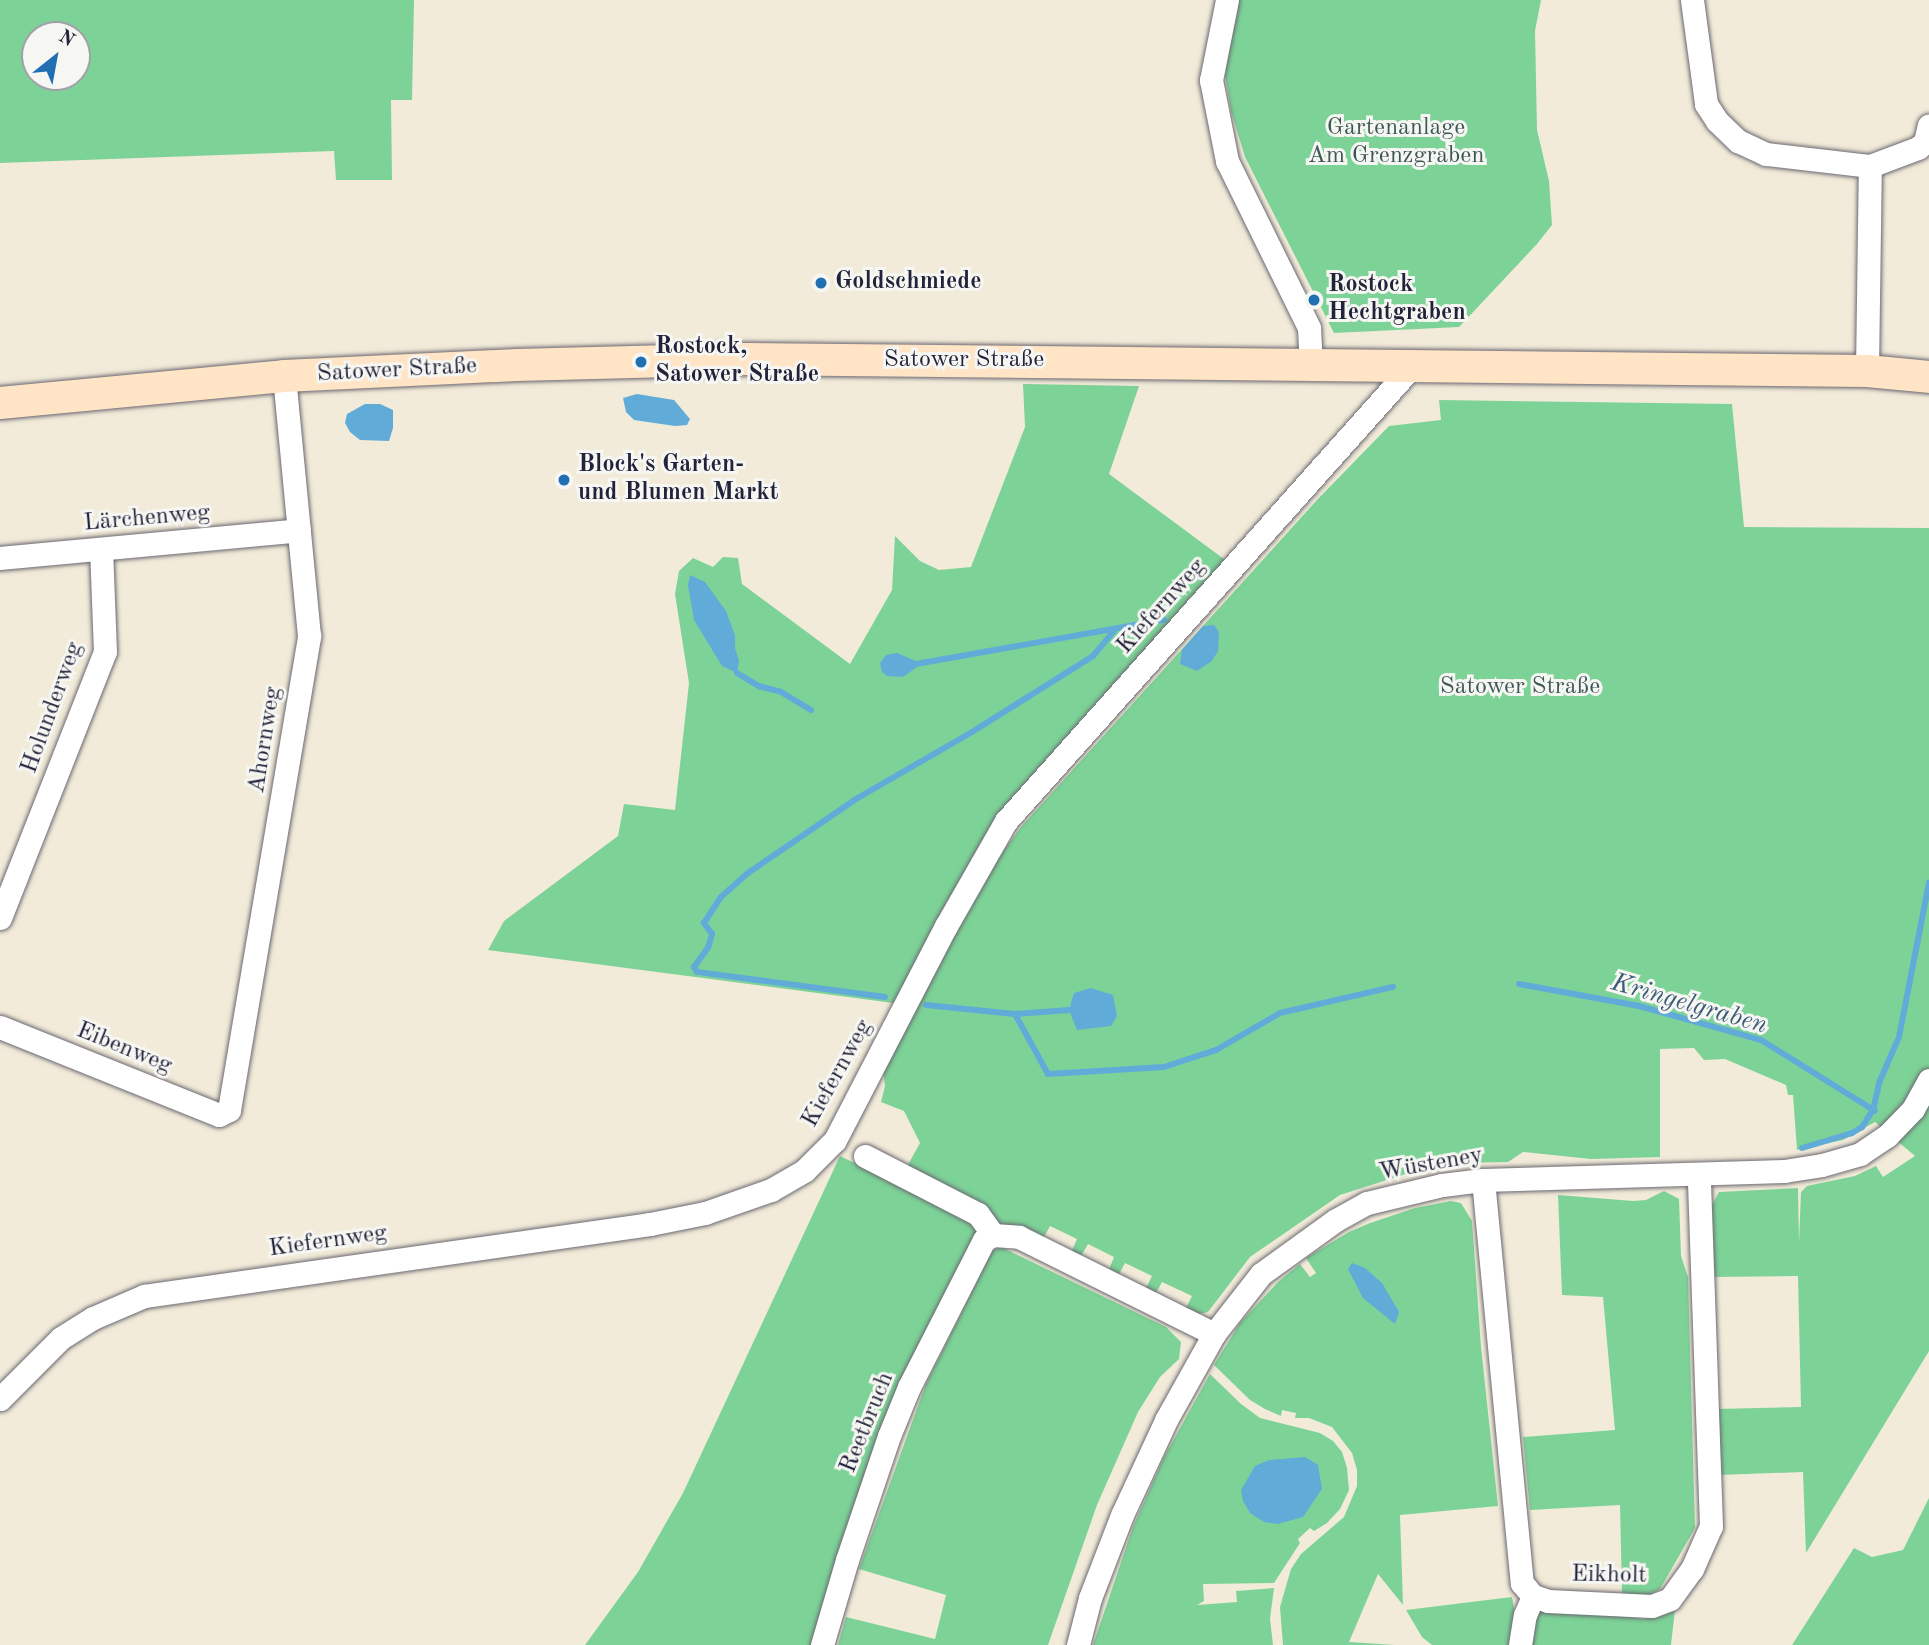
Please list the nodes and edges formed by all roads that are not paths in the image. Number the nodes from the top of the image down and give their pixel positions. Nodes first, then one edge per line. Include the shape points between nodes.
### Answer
1 (1227, 0) edge
2 (1692, 0) edge
3 (1929, 125) edge
4 (1870, 166) junction
5 (1311, 364) junction
6 (1414, 364) junction
7 (1867, 371) junction
8 (284, 376) junction
9 (1929, 377) edge
10 (0, 403) edge
11 (299, 530) junction
12 (101, 550) junction
13 (0, 558) edge
14 (0, 918) edge
15 (0, 1027) edge
16 (1929, 1080) edge
17 (229, 1110) joint
18 (865, 1156) dead end
19 (1699, 1174) junction
20 (1483, 1180) junction
21 (993, 1235) junction
22 (1214, 1334) junction
23 (0, 1399) edge
24 (1533, 1596) junction
25 (822, 1645) edge
26 (1078, 1645) edge
27 (1520, 1645) edge

1 - 5 street via 1211,80 1227,161 1308,328
2 - 4 street via 1706,104 1738,141 1766,154
3 - 4 street via 1919,148
4 - 7 street
5 - 6 main road, Satower Straße
5 - 8 main road, Satower Straße via 747,359
6 - 7 main road, Satower Straße
6 - 23 street, Kiefernweg via 1006,821 835,1140 805,1170 771,1190 705,1213 650,1224 144,1296 61,1338
7 - 9 main road, Satower Straße
8 - 10 main road, Satower Straße
8 - 11 street, Ahornweg
11 - 12 street, Lärchenweg
11 - 17 street, Ahornweg via 309,636
12 - 13 street, Lärchenweg
12 - 14 street, Holunderweg via 105,652
15 - 17 street, Eibenweg via 219,1115
16 - 19 street, Wüsteney via 1905,1118 1860,1154 1784,1171
18 - 21 street via 978,1214
19 - 20 street, Wüsteney
19 - 24 street, Eikholt via 1711,1526 1704,1547 1670,1599 1652,1606 1548,1601
20 - 22 street, Wüsteney via 1406,1191 1367,1203 1336,1220 1261,1275
20 - 24 street via 1519,1562 1522,1583
21 - 22 street via 1019,1237
21 - 25 street, Reetbruch via 984,1240 909,1387 858,1526
22 - 26 street, Wüsteney via 1166,1420 1122,1515 1090,1598
24 - 27 street

